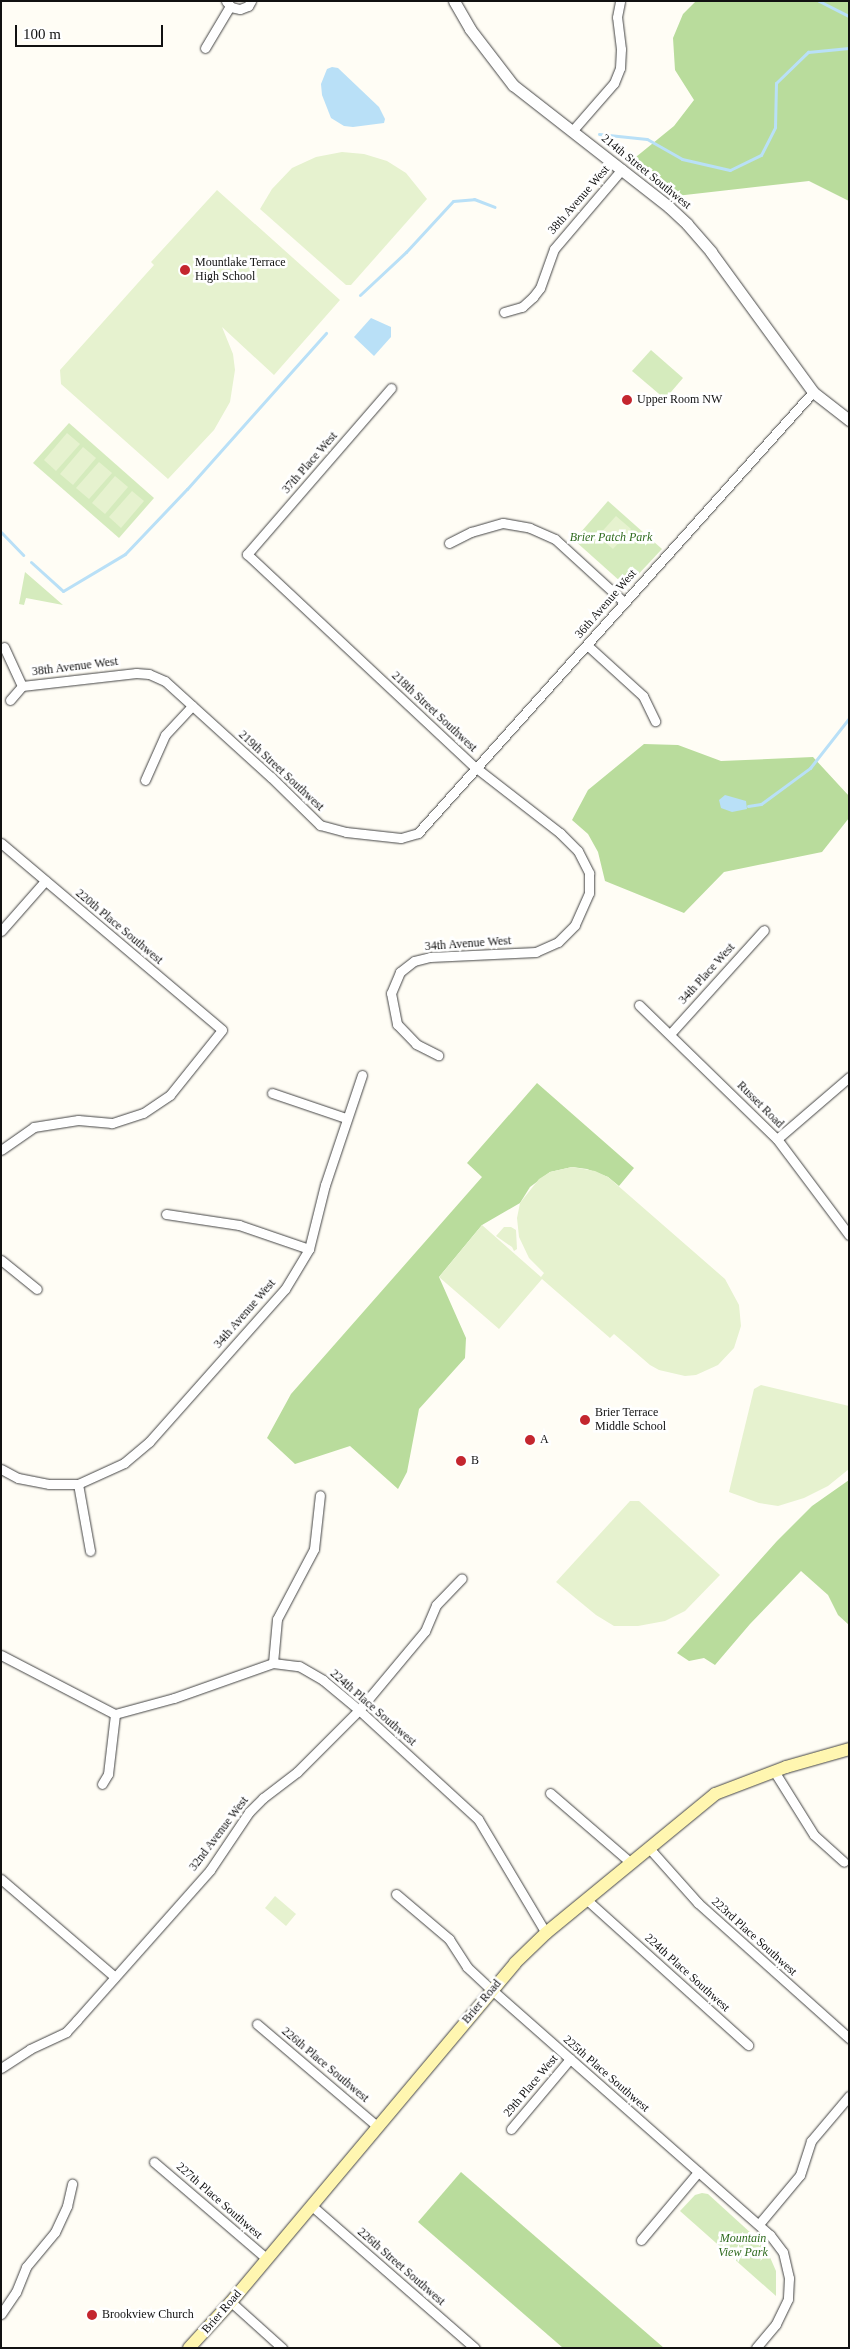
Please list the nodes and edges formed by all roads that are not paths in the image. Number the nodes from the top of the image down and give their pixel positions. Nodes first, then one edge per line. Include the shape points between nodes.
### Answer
1 (251, 1) edge
2 (454, 1) edge
3 (620, 1) edge
4 (228, 4) edge
5 (205, 48) dead end
6 (572, 130) junction
7 (622, 169) junction
8 (504, 312) dead end
9 (392, 388) dead end
10 (813, 392) junction
11 (849, 420) edge
12 (449, 543) dead end
13 (246, 554) joint
14 (624, 602) junction
15 (587, 645) junction
16 (4, 647) dead end
17 (148, 674) joint
18 (22, 686) junction
19 (10, 700) dead end
20 (192, 706) junction
21 (655, 721) dead end
22 (475, 767) junction
23 (145, 780) dead end
24 (418, 833) joint
25 (1, 843) edge
26 (45, 881) junction
27 (589, 893) joint
28 (764, 930) dead end
29 (1, 931) edge
30 (639, 1005) dead end
31 (670, 1034) junction
32 (438, 1055) dead end
33 (362, 1075) dead end
34 (849, 1077) edge
35 (272, 1093) dead end
36 (346, 1118) junction
37 (777, 1139) junction
38 (1, 1150) edge
39 (166, 1214) dead end
40 (849, 1235) edge
41 (309, 1249) junction
42 (1, 1260) edge
43 (37, 1289) dead end
44 (1, 1469) edge
45 (78, 1484) junction
46 (320, 1495) dead end
47 (90, 1551) dead end
48 (462, 1578) dead end
49 (1, 1655) edge
50 (273, 1663) junction
51 (359, 1710) junction
52 (115, 1714) junction
53 (849, 1749) edge
54 (774, 1771) junction
55 (102, 1784) dead end
56 (550, 1793) dead end
57 (649, 1848) junction
58 (844, 1862) dead end
59 (631, 1863) junction
60 (1, 1879) edge
61 (396, 1894) dead end
62 (587, 1900) junction
63 (546, 1933) junction
64 (115, 1977) junction
65 (492, 1990) junction
66 (257, 2024) dead end
67 (849, 2038) edge
68 (748, 2045) dead end
69 (570, 2059) junction
70 (1, 2068) edge
71 (849, 2096) edge
72 (377, 2126) junction
73 (511, 2129) dead end
74 (154, 2162) dead end
75 (698, 2172) junction
76 (72, 2184) dead end
77 (312, 2206) junction
78 (759, 2224) junction
79 (641, 2240) dead end
80 (266, 2258) junction
81 (231, 2302) junction
82 (1, 2314) edge
83 (188, 2348) edge
84 (282, 2348) edge
85 (475, 2348) edge
86 (756, 2348) edge

1 - 4 street via 240,9
2 - 6 street, 214th Street Southwest via 470,29 513,84
3 - 6 street via 617,17 620,68 614,83
4 - 5 street
6 - 7 street, 214th Street Southwest
7 - 8 street, 38th Avenue West via 554,248 534,297 522,307
7 - 10 street, 214th Street Southwest via 687,224 711,252
9 - 13 street, 37th Place West
10 - 11 street, 214th Street Southwest
10 - 14 street, 36th Avenue West
12 - 14 street via 471,532 503,524 530,528 555,540
13 - 22 street, 218th Street Southwest
14 - 15 street, 36th Avenue West
15 - 21 street via 643,696
15 - 22 street, 36th Avenue West
16 - 18 street
17 - 18 street, 38th Avenue West
17 - 20 street, 219th Street Southwest via 165,682
18 - 19 street, 38th Avenue West
20 - 23 street via 165,735
20 - 24 street, 219th Street Southwest via 320,824 346,832 401,838
22 - 24 street, 36th Avenue West
22 - 27 street, 218th Street Southwest via 560,833 578,851 589,872
25 - 26 street, 220th Place Southwest
26 - 29 street
26 - 38 street, 220th Place Southwest via 222,1030 170,1095 143,1113 112,1123 78,1120 34,1127
27 - 32 street, 34th Avenue West via 574,925 558,942 536,952 430,957 414,961 400,972 391,993 397,1024 416,1044
28 - 31 street, 34th Place West
30 - 31 street, Russet Road
31 - 37 street, Russet Road
33 - 36 street, 34th Avenue West
34 - 37 street
35 - 36 street
36 - 41 street, 34th Avenue West
37 - 40 street, Russet Road
39 - 41 street via 240,1225
41 - 45 street, 34th Avenue West via 285,1290 150,1442 124,1462
42 - 43 street
44 - 45 street via 18,1478 49,1484
45 - 47 street
46 - 50 street via 314,1549 277,1619
48 - 51 street, 32nd Avenue West via 436,1605 426,1631
49 - 52 street
50 - 51 street, 224th Place Southwest via 299,1666 323,1680
50 - 52 street, 224th Place Southwest via 174,1698
51 - 63 street, 224th Place Southwest via 478,1819
51 - 64 street, 32nd Avenue West via 298,1772 249,1812 210,1870
52 - 55 street via 108,1774
53 - 54 main road, Brier Road
54 - 57 main road, Brier Road via 715,1794
54 - 58 street via 814,1835
56 - 59 street
57 - 59 main road, Brier Road
57 - 67 street, 223rd Place Southwest via 698,1903
59 - 62 main road, Brier Road
60 - 64 street
61 - 65 street, 225th Place Southwest via 449,1940 467,1967
62 - 63 main road, Brier Road
62 - 68 street, 224th Place Southwest
63 - 65 main road, Brier Road
64 - 70 street, 32nd Avenue West via 66,2032 30,2049
65 - 69 street, 225th Place Southwest
65 - 72 main road, Brier Road
66 - 72 street, 226th Place Southwest
69 - 73 street, 29th Place West
69 - 75 street, 225th Place Southwest
71 - 78 street via 811,2141 800,2175
72 - 77 main road, Brier Road
74 - 80 street, 227th Place Southwest
75 - 78 street, 225th Place Southwest
75 - 79 street
76 - 82 street via 67,2206 54,2232 26,2267 16,2292
77 - 80 main road, Brier Road
77 - 85 street, 226th Street Southwest
78 - 86 street, 225th Place Southwest via 783,2252 789,2278 788,2299 780,2316
80 - 81 main road, Brier Road
81 - 83 main road, Brier Road
81 - 84 street

